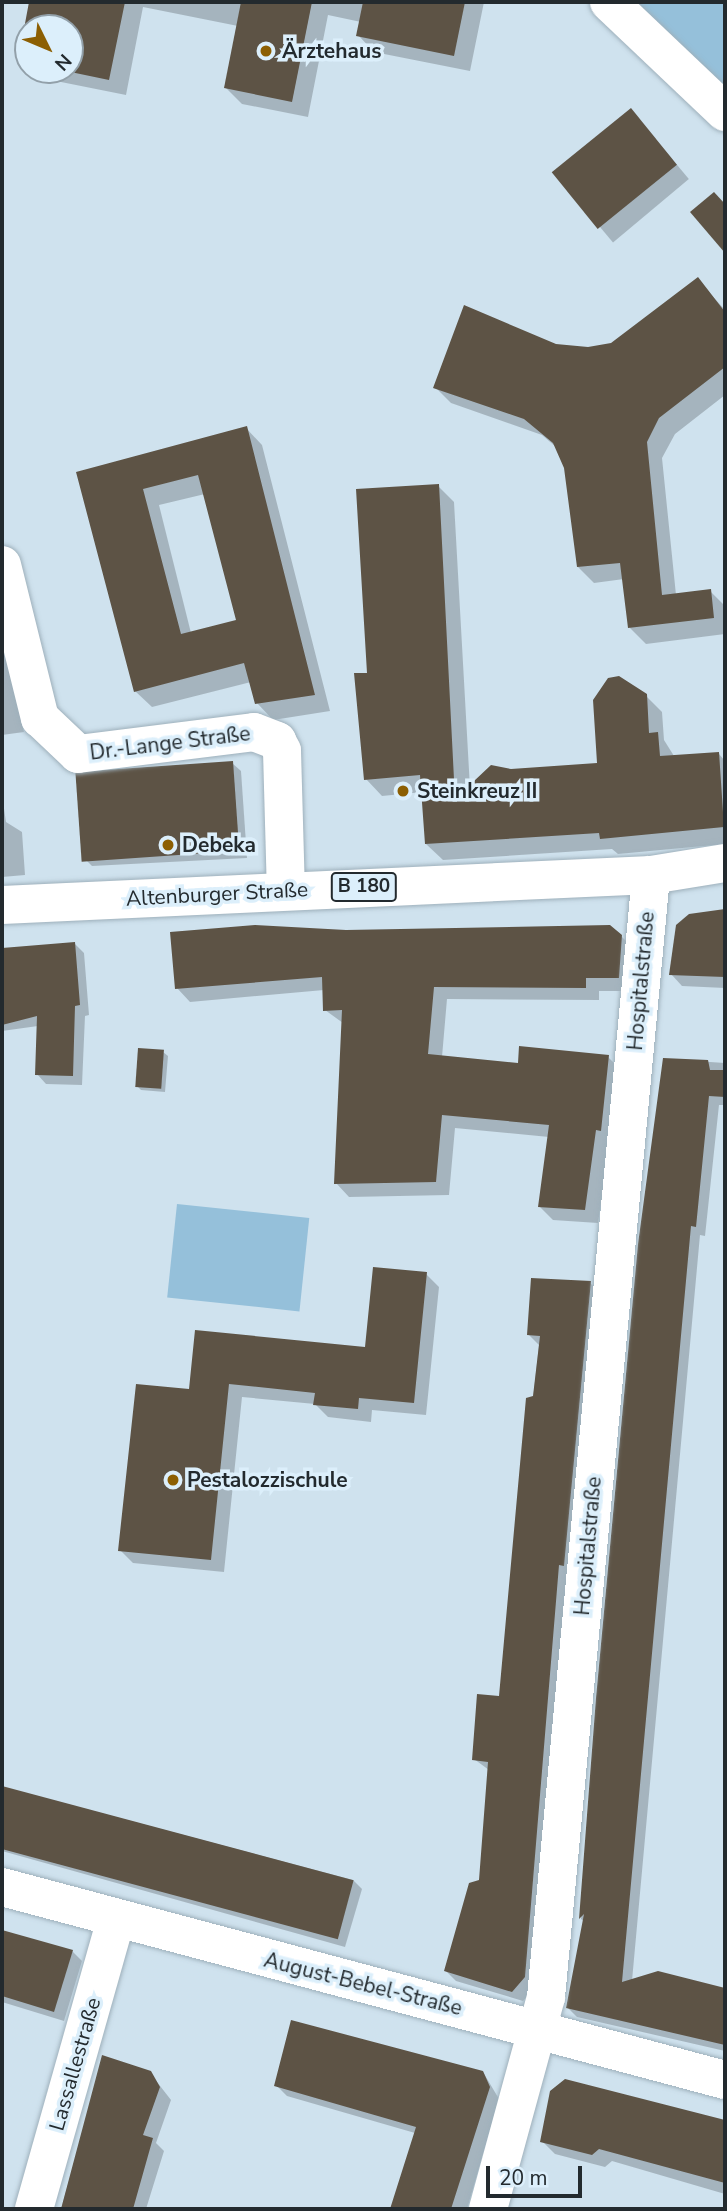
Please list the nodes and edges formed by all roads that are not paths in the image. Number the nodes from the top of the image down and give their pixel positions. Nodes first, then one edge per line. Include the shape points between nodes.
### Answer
1 (609, 2) edge
2 (725, 112) edge
3 (2, 565) edge
4 (725, 863) edge
5 (651, 875) junction
6 (286, 891) junction
7 (2, 905) edge
8 (2, 1887) edge
9 (116, 1919) junction
10 (539, 2029) junction
11 (725, 2080) edge
12 (34, 2209) edge
13 (488, 2209) edge

1 - 2 street
3 - 6 street, Dr.-Lange Straße via 40,718 78,754 254,732 277,741 282,751
4 - 5 street, Altenburger Straße / B 180
5 - 6 street, Altenburger Straße / B 180
5 - 10 street, Hospitalstraße via 546,1997
6 - 7 street, Altenburger Straße / B 180
8 - 9 street, August-Bebel-Straße
9 - 10 street, August-Bebel-Straße
9 - 12 street, Lassallestraße
10 - 11 street, August-Bebel-Straße
10 - 13 street, Hospitalstraße

